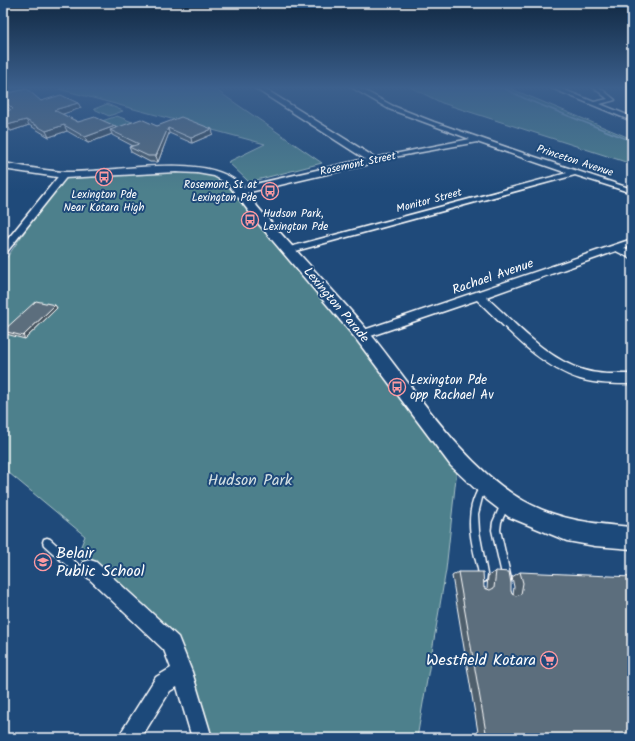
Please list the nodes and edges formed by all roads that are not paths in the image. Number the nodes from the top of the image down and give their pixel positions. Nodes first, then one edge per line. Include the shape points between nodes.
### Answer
1 (312, 122) edge
2 (429, 122) edge
3 (434, 122) edge
4 (443, 127) junction
5 (477, 140) junction
6 (374, 160) junction
7 (3, 166) edge
8 (575, 173) junction
9 (64, 175) junction
10 (240, 191) junction
11 (632, 191) edge
12 (632, 242) edge
13 (617, 248) junction
14 (289, 250) junction
15 (3, 251) edge
16 (632, 256) edge
17 (479, 296) junction
18 (362, 335) junction
19 (632, 379) edge
20 (485, 485) junction
21 (507, 502) junction
22 (632, 538) edge
23 (47, 542) dead end
24 (90, 568) joint
25 (509, 587) edge
26 (482, 588) edge
27 (182, 672) junction
28 (128, 738) edge
29 (202, 738) edge

1 - 6 main road
2 - 4 street, Princeton Avenue
3 - 4 street, Princeton Avenue
4 - 5 street, Princeton Avenue
5 - 6 street, Rosemont Street
5 - 8 street, Princeton Avenue
6 - 10 main road, Rosemont Street
7 - 9 main road, Lexington Parade
8 - 11 street, Princeton Avenue
8 - 14 street, Monitor Street
9 - 10 main road, Lexington Parade via 197,170 217,174 232,182
9 - 15 street
10 - 14 main road, Lexington Parade
12 - 13 street, Rachael Avenue
13 - 16 street
13 - 17 street, Rachael Avenue
14 - 18 main road, Lexington Parade
17 - 18 street, Rachael Avenue
17 - 19 street via 549,359 565,368 602,378
18 - 20 main road, Lexington Parade via 458,459
20 - 21 main road, Lexington Parade
20 - 26 lane via 473,509 483,575
21 - 22 main road, Lexington Parade via 517,509 567,530
21 - 25 lane via 496,530
23 - 24 lane via 79,571
24 - 27 street via 171,644
27 - 28 street via 163,684
27 - 29 street

